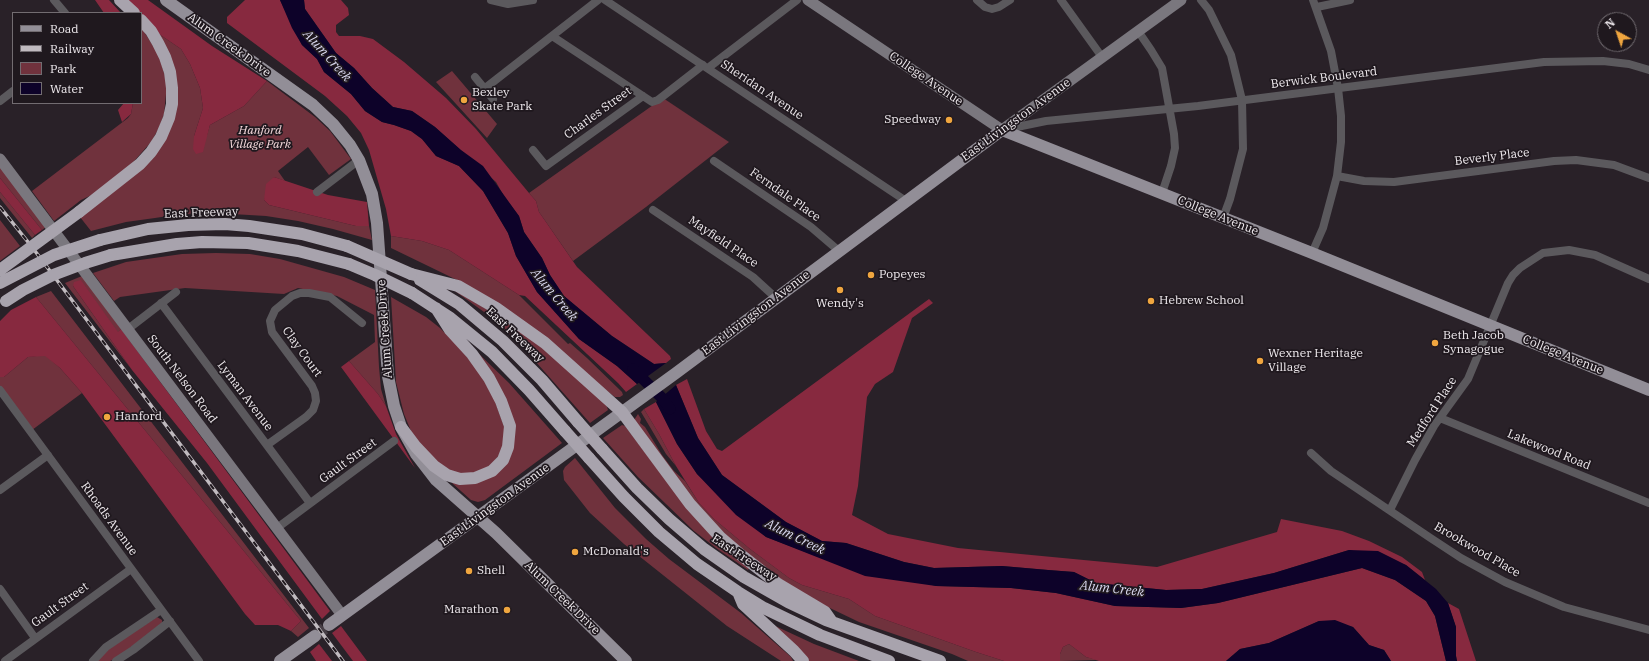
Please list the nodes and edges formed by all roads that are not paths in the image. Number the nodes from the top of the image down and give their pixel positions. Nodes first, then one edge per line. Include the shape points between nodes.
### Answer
1 (54, 0) edge
2 (120, 0) edge
3 (166, 0) edge
4 (491, 0) edge
5 (533, 0) edge
6 (598, 0) edge
7 (605, 0) edge
8 (797, 0) edge
9 (808, 0) edge
10 (977, 0) edge
11 (1010, 0) edge
12 (1061, 0) edge
13 (1181, 0) edge
14 (1201, 0) edge
15 (1350, 0) edge
16 (1315, 4) edge
17 (64, 12) edge
18 (133, 12) edge
19 (142, 21) edge
20 (1138, 31) junction
21 (552, 36) junction
22 (1102, 57) junction
23 (705, 67) junction
24 (1649, 70) edge
25 (475, 77) dead end
26 (1338, 88) junction
27 (484, 89) junction
28 (12, 92) edge
29 (643, 96) junction
30 (493, 99) dead end
31 (1242, 100) junction
32 (0, 101) edge
33 (1170, 109) junction
34 (1002, 130) junction
35 (533, 150) dead end
36 (0, 160) edge
37 (359, 160) junction
38 (714, 161) dead end
39 (1337, 176) junction
40 (1649, 178) edge
41 (317, 192) dead end
42 (1162, 193) junction
43 (906, 201) junction
44 (653, 210) dead end
45 (1223, 218) junction
46 (839, 251) junction
47 (1312, 253) junction
48 (0, 270) edge
49 (411, 274) junction
50 (1649, 279) edge
51 (0, 283) edge
52 (176, 292) dead end
53 (776, 298) junction
54 (3, 302) edge
55 (161, 304) junction
56 (436, 308) junction
57 (362, 323) dead end
58 (1491, 326) junction
59 (128, 329) junction
60 (0, 390) edge
61 (1649, 390) edge
62 (622, 412) junction
63 (1440, 418) junction
64 (401, 427) junction
65 (394, 441) dead end
66 (267, 446) junction
67 (1311, 453) dead end
68 (48, 455) junction
69 (0, 490) edge
70 (310, 503) junction
71 (1649, 503) edge
72 (1390, 510) junction
73 (477, 517) junction
74 (277, 528) junction
75 (131, 569) junction
76 (0, 589) edge
77 (738, 592) junction
78 (161, 610) junction
79 (342, 615) junction
80 (170, 621) junction
81 (832, 622) junction
82 (330, 625) tunnel mouth
83 (1649, 630) edge
84 (314, 636) tunnel mouth
85 (35, 638) junction
86 (5, 661) edge
87 (93, 661) edge
88 (116, 661) edge
89 (199, 661) edge
90 (280, 661) edge
91 (626, 661) edge
92 (803, 661) edge
93 (889, 661) edge
94 (940, 661) edge

1 - 17 street
2 - 18 highway
3 - 37 main road, Alum Creek Drive via 313,105 342,134
4 - 5 street via 508,4
6 - 21 street
7 - 23 street, Sheridan Avenue
8 - 23 street, Charles Street
9 - 34 street, College Avenue
10 - 11 street via 992,9
12 - 22 street
13 - 20 street, East Livingston Avenue
14 - 31 street via 1231,55
15 - 16 street
16 - 26 street via 1327,37
19 - 48 highway, bridge via 158,43 170,72 172,94 169,118 161,137 140,164
20 - 22 street, East Livingston Avenue
20 - 33 street via 1162,68
21 - 27 street
21 - 29 street
22 - 34 street, East Livingston Avenue
23 - 29 street, Charles Street via 658,100 652,102
23 - 43 street, Sheridan Avenue
24 - 26 street, Berwick Boulevard via 1629,64 1603,61 1544,62
25 - 27 street
26 - 31 street, Berwick Boulevard
26 - 39 street via 1341,142
27 - 30 street
28 - 32 street
29 - 35 street, Charles Street via 546,166
31 - 33 street, Berwick Boulevard
31 - 45 street via 1243,149
33 - 34 street, Berwick Boulevard via 1046,121
33 - 42 street via 1175,148
34 - 42 main road, College Avenue
34 - 43 main road, East Livingston Avenue
36 - 59 street, South Nelson Road
37 - 41 street
37 - 64 main road, Alum Creek Drive via 372,194 377,223 388,376
38 - 46 street, Ferndale Place via 812,227
39 - 40 street, Beverly Place via 1364,181 1394,182 1576,160 1614,165
39 - 47 street via 1324,228
42 - 45 main road, College Avenue
43 - 46 main road, East Livingston Avenue
44 - 53 street, Mayfield Place via 753,276
45 - 47 main road, College Avenue
46 - 53 main road, East Livingston Avenue
47 - 58 main road, College Avenue
49 - 51 highway, East Freeway, bridge via 347,246 302,234 225,224 148,229 100,240 54,255
49 - 62 highway via 458,286 496,308 545,343
49 - 81 highway, East Freeway, bridge via 459,304 492,331 542,380 637,488 704,549 758,586
50 - 58 street, Medford Place via 1595,255 1561,250 1543,254 1513,275
52 - 55 street
53 - 62 main road, East Livingston Avenue
54 - 56 highway, bridge via 53,275 111,255 202,242 248,243 298,251 349,264 412,293
55 - 59 street
55 - 66 street, Lyman Avenue
56 - 64 highway via 450,330 489,378 510,426 508,447 503,460 492,471 475,478 460,479 447,475 434,466
56 - 77 highway, bridge via 492,352 659,532 697,564
57 - 66 street, Clay Court via 330,297 300,293 283,302 275,310 270,320 272,332 312,386 316,401 313,410 306,417
58 - 61 main road, College Avenue
58 - 63 street, Medford Place via 1468,379
59 - 74 street, South Nelson Road
60 - 68 street, Rhoads Avenue
62 - 73 main road, East Livingston Avenue
62 - 81 highway via 690,504 720,537 778,584 825,612
63 - 71 street, Lakewood Road
63 - 72 street, Medford Place
64 - 73 main road, Alum Creek Drive via 416,454 436,480
65 - 70 street, Gault Street
66 - 70 street, Lyman Avenue
67 - 72 street, Brookwood Place via 1331,471
68 - 69 street
68 - 75 street, Rhoads Avenue
70 - 74 street, Gault Street
72 - 83 street, Brookwood Place via 1461,558 1505,582 1564,607
73 - 79 main road, East Livingston Avenue
73 - 91 main road, Alum Creek Drive
74 - 79 street, South Nelson Road
75 - 78 street, Rhoads Avenue
75 - 85 street, Gault Street
76 - 85 street
77 - 92 highway via 742,604
77 - 93 highway via 764,608 820,635
78 - 80 street, Rhoads Avenue
78 - 87 street via 106,648
79 - 82 main road, East Livingston Avenue
80 - 88 street
80 - 89 street, Rhoads Avenue
81 - 94 highway, East Freeway
84 - 90 main road
85 - 86 street, Gault Street

